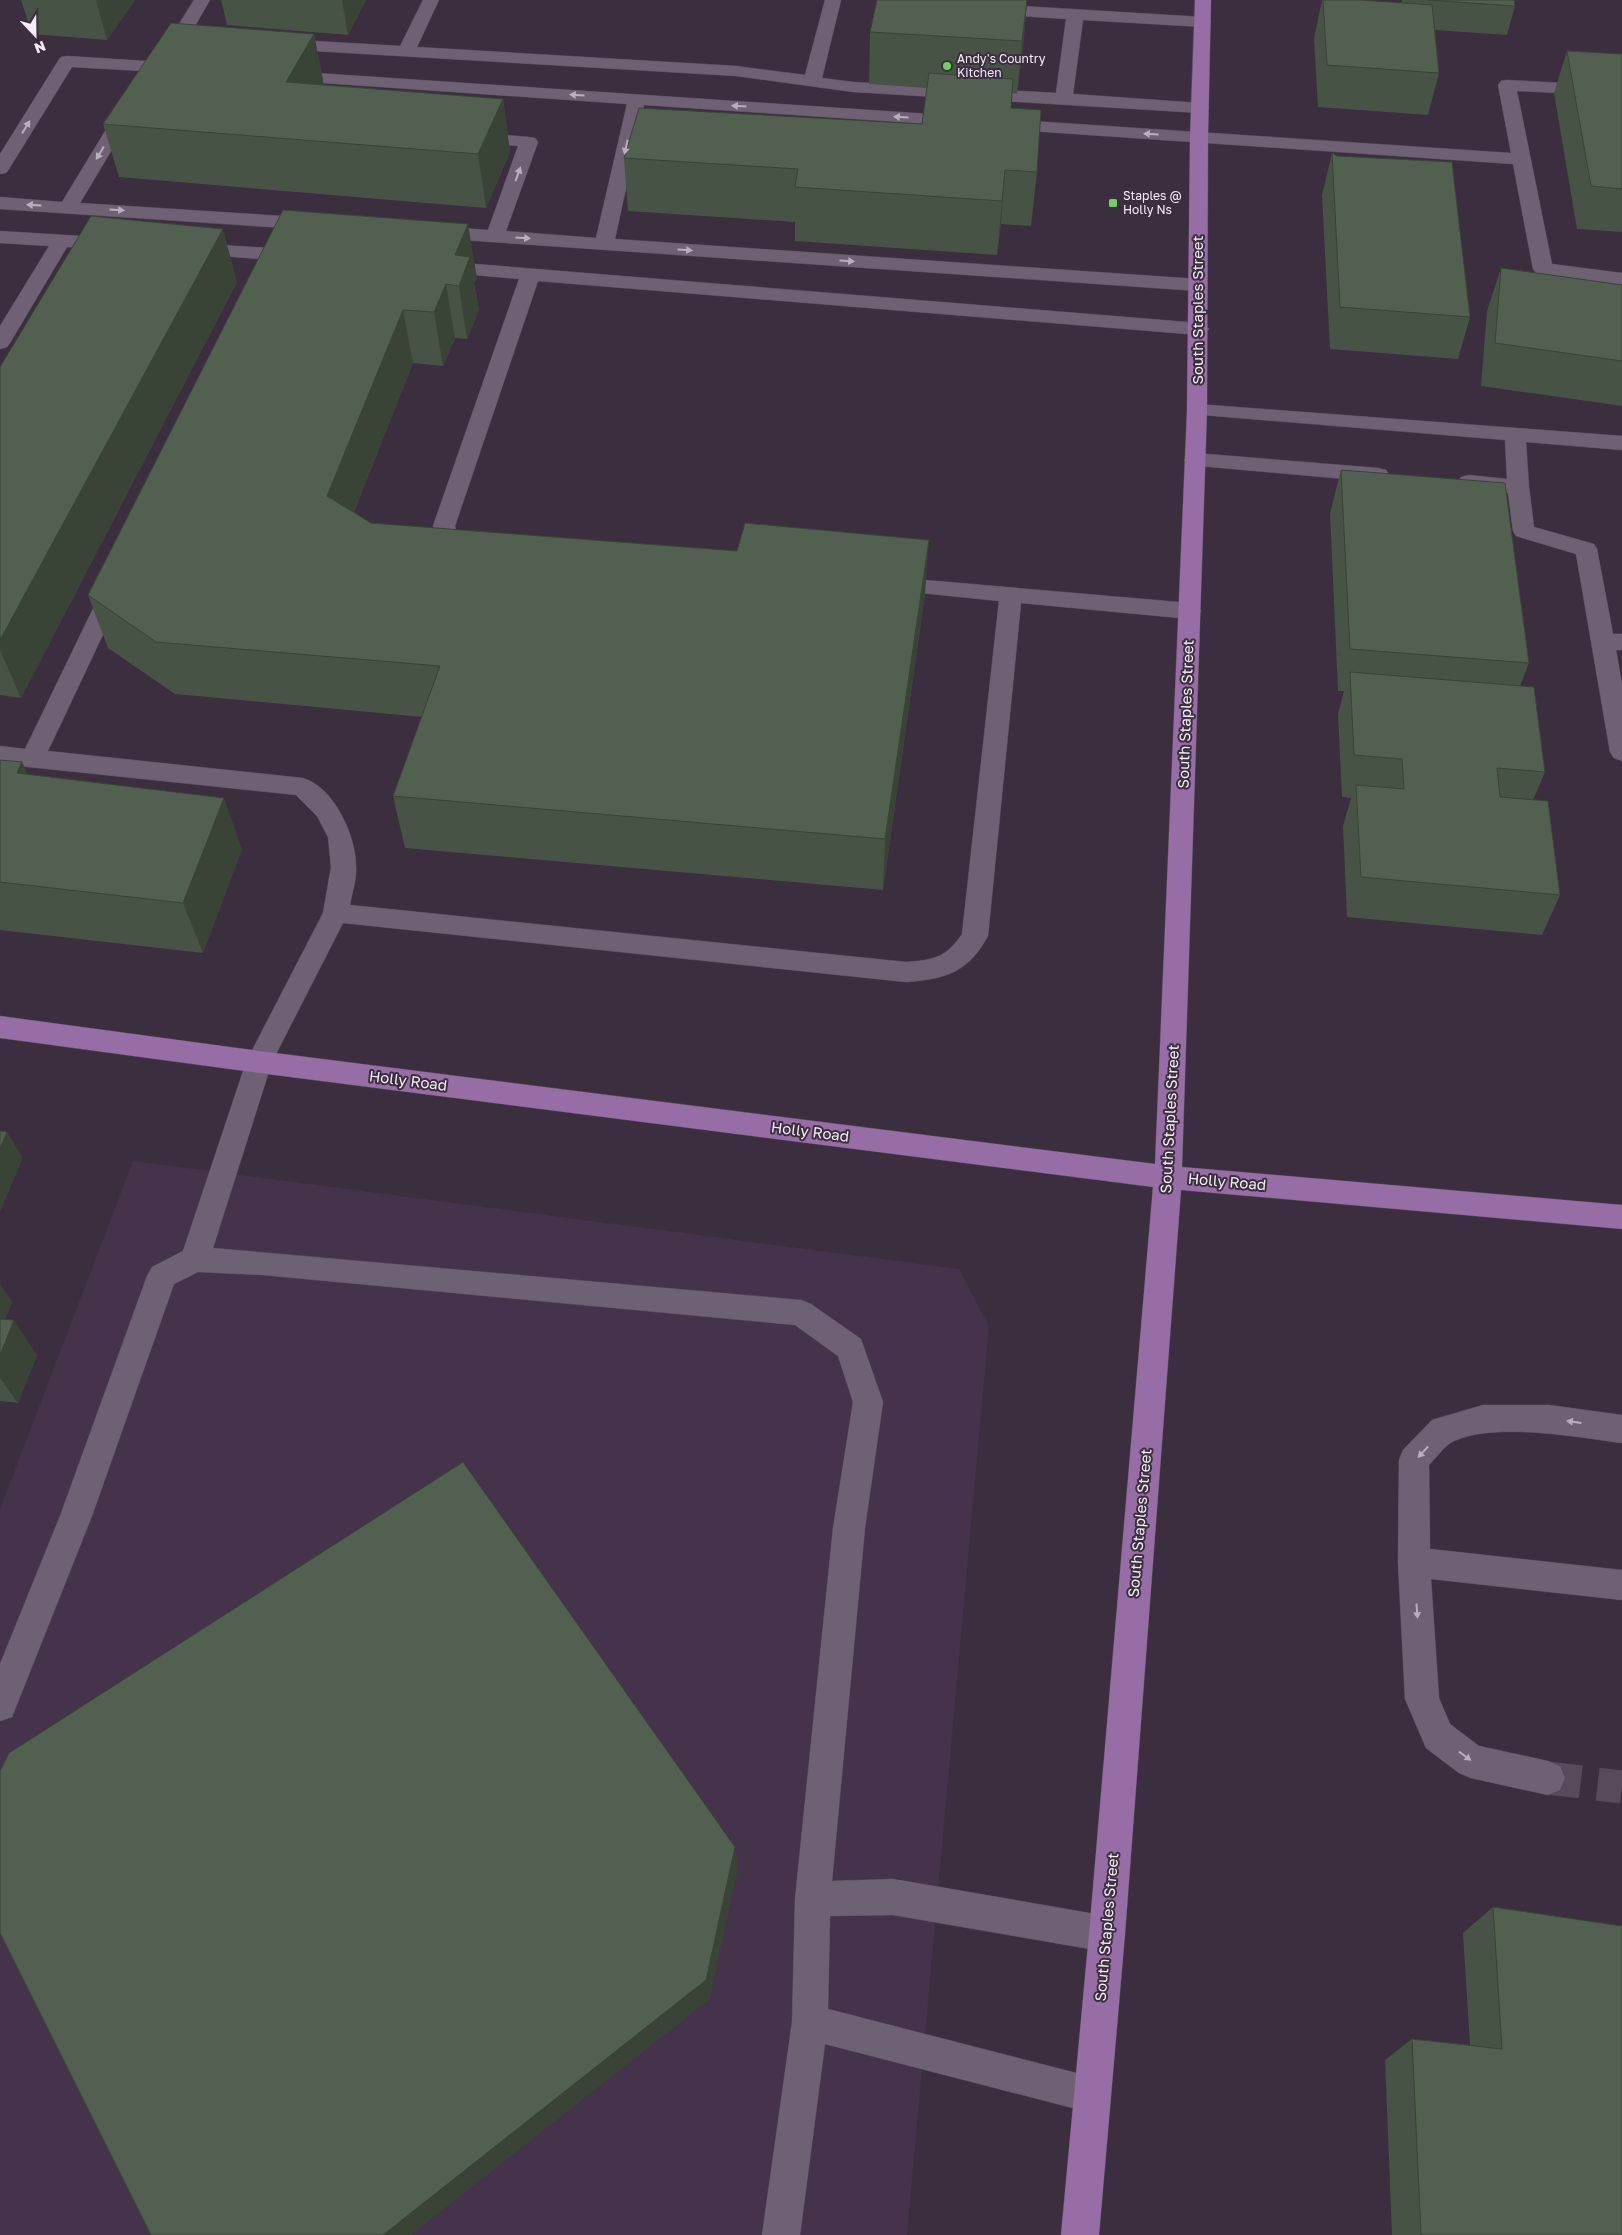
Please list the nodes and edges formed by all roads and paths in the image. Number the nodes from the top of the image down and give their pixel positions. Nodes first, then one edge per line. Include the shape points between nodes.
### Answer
1 (202, 0) edge
2 (431, 0) edge
3 (833, 0) edge
4 (970, 8) edge
5 (1203, 11) edge
6 (1075, 14) junction
7 (219, 40) edge
8 (268, 43) edge
9 (406, 52) junction
10 (153, 67) junction
11 (192, 69) edge
12 (269, 74) edge
13 (337, 79) junction
14 (814, 80) junction
15 (1622, 91) edge
16 (331, 97) edge
17 (636, 99) junction
18 (1064, 100) junction
19 (1200, 108) junction
20 (450, 135) edge
21 (1199, 137) junction
22 (1522, 159) junction
23 (0, 169) edge
24 (0, 202) edge
25 (68, 207) junction
26 (336, 226) edge
27 (416, 231) edge
28 (495, 236) junction
29 (0, 237) edge
30 (61, 241) junction
31 (604, 244) junction
32 (129, 245) edge
33 (177, 248) edge
34 (313, 257) edge
35 (422, 266) edge
36 (531, 274) junction
37 (1622, 279) edge
38 (1198, 285) junction
39 (1198, 329) junction
40 (0, 343) edge
41 (1197, 410) junction
42 (1515, 435) junction
43 (1622, 443) edge
44 (1196, 460) junction
45 (1401, 477) edge
46 (1449, 481) edge
47 (1518, 487) junction
48 (490, 547) edge
49 (123, 569) edge
50 (867, 582) edge
51 (1011, 595) junction
52 (1190, 611) junction
53 (1612, 642) edge
54 (1622, 752) edge
55 (0, 755) edge
56 (32, 758) junction
57 (336, 913) junction
58 (0, 1027) edge
59 (259, 1062) junction
60 (1168, 1177) junction
61 (1622, 1217) edge
62 (195, 1259) junction
63 (1622, 1429) edge
64 (1414, 1562) junction
65 (1622, 1586) edge
66 (0, 1705) edge
67 (1548, 1778) tunnel mouth
68 (813, 1899) junction
69 (1107, 1934) junction
70 (810, 2022) junction
71 (1092, 2095) junction
72 (781, 2235) edge
73 (1080, 2235) edge

1 - 7 lane via 180,37
2 - 9 lane
3 - 14 lane
4 - 6 lane
5 - 6 lane
5 - 19 main road, South Staples Street
6 - 18 lane
8 - 9 lane
9 - 14 lane via 736,71
10 - 11 lane
23 -> 10 lane via 67,61
10 -> 25 lane
12 - 13 lane
13 - 16 lane
17 -> 13 lane
14 - 18 lane via 854,86
15 - 22 lane via 1507,85
21 -> 17 lane
17 -> 31 lane
18 - 19 lane
19 - 21 main road, South Staples Street
28 -> 20 lane via 529,142
21 - 22 lane
21 - 38 main road, South Staples Street
22 - 37 lane via 1543,268
25 -> 24 lane
25 -> 26 lane
27 - 28 lane
28 -> 31 lane
29 - 30 lane
30 - 32 lane
30 - 40 lane
31 -> 38 lane
33 - 34 lane via 269,263
35 - 36 lane
36 - 39 lane
36 - 48 lane via 444,526 447,539
38 - 39 main road, South Staples Street
39 - 41 main road, South Staples Street
41 - 42 lane
41 - 44 main road, South Staples Street
42 - 43 lane
42 - 47 lane
44 - 45 lane
44 - 52 main road, South Staples Street
46 - 47 lane
47 - 53 lane via 1524,530 1586,549
49 - 56 lane
50 - 51 lane
51 - 52 lane
51 - 57 lane via 975,936 964,954 940,969 906,972
52 - 60 main road, South Staples Street
53 - 54 lane
55 - 56 lane
56 - 57 lane via 303,787 326,810 340,837 344,867
57 - 59 lane
58 - 59 main road, Holly Road
59 - 60 main road, Holly Road
59 - 62 lane
60 - 61 main road, Holly Road
60 - 69 main road, South Staples Street
62 - 66 lane via 162,1276 76,1516
62 - 68 lane via 801,1313 850,1348 868,1402 849,1528
63 -> 64 lane via 1549,1419 1483,1419 1443,1430 1414,1460
64 - 65 lane
64 -> 67 lane via 1422,1699 1438,1736 1471,1761
68 - 69 lane via 893,1897
68 - 70 lane
69 - 71 main road, South Staples Street
70 - 71 lane
70 - 72 lane
71 - 73 main road, South Staples Street

